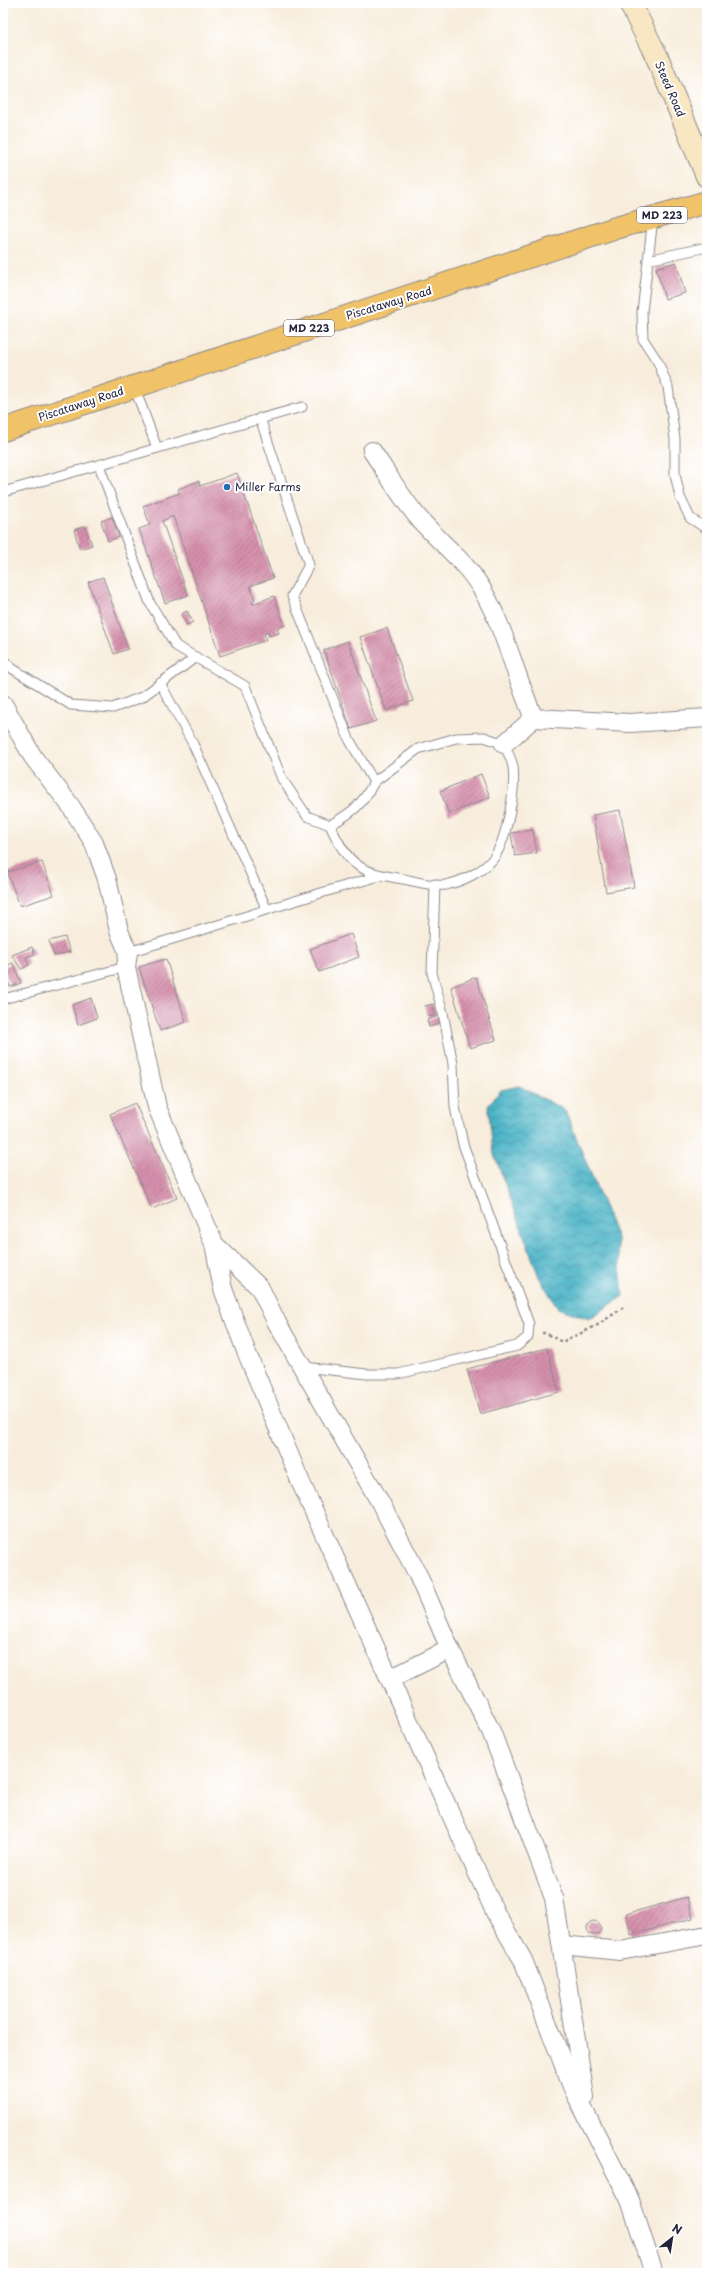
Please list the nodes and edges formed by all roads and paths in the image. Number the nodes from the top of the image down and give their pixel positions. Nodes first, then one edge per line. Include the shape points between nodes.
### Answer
1 (630, 3) edge
2 (707, 176) edge
3 (706, 206) edge
4 (653, 218) junction
5 (707, 247) edge
6 (648, 260) junction
7 (134, 386) junction
8 (302, 407) dead end
9 (260, 418) junction
10 (3, 430) edge
11 (157, 448) junction
12 (372, 451) dead end
13 (99, 464) junction
14 (3, 492) edge
15 (707, 529) edge
16 (196, 657) junction
17 (3, 660) edge
18 (160, 684) junction
19 (3, 704) edge
20 (534, 718) junction
21 (707, 718) edge
22 (504, 744) junction
23 (374, 782) junction
24 (330, 825) junction
25 (382, 876) junction
26 (435, 884) junction
27 (267, 910) junction
28 (127, 959) junction
29 (3, 999) edge
30 (214, 1244) junction
31 (624, 1307) dead end
32 (528, 1337) junction
33 (303, 1367) junction
34 (450, 1649) junction
35 (390, 1679) junction
36 (707, 1935) edge
37 (562, 1945) junction
38 (589, 2122) junction
39 (654, 2273) edge

1 - 2 street, Steed Road via 657,57
3 - 4 main road, Piscataway Road / MD 223
4 - 6 lane
4 - 7 main road, Piscataway Road / MD 223
5 - 6 lane
6 - 15 lane via 642,312 643,339 658,362 668,387 675,439 675,474 680,497 690,518
7 - 10 main road, Piscataway Road / MD 223
7 - 11 lane
8 - 9 lane
9 - 11 lane
9 - 23 lane via 309,566 292,596 349,739
11 - 13 lane
12 - 20 street via 421,522 456,555 483,591 507,641
13 - 14 lane
13 - 16 lane via 150,603 176,646
16 - 18 lane
16 - 24 lane via 245,686 282,779 307,816
17 - 18 lane via 71,705 112,708 142,697
18 - 27 lane via 193,744
19 - 28 street via 33,757 70,805 94,843 107,879
20 - 21 street via 630,723
20 - 22 street
22 - 23 lane via 484,737 456,738 418,749
22 - 26 lane via 513,767 512,797 502,839 494,856 474,874 444,885
23 - 24 lane via 366,798 350,814
24 - 25 lane via 339,844 353,863
25 - 26 lane
25 - 27 lane
26 - 32 lane via 432,973 453,1064 455,1107 463,1144 529,1324
27 - 28 lane
28 - 29 lane
28 - 30 street via 157,1107
30 - 33 street via 260,1288
30 - 35 street via 224,1289 246,1351 300,1483
31 - 32 path via 596,1326 562,1342 545,1332
32 - 33 lane via 517,1346 398,1374 367,1374
33 - 34 street via 380,1502 417,1573
34 - 35 street
34 - 37 street via 491,1731 541,1861 554,1898
35 - 38 street via 496,1914 523,1960 573,2089
36 - 37 street via 620,1951
37 - 38 street
38 - 39 street via 630,2200

